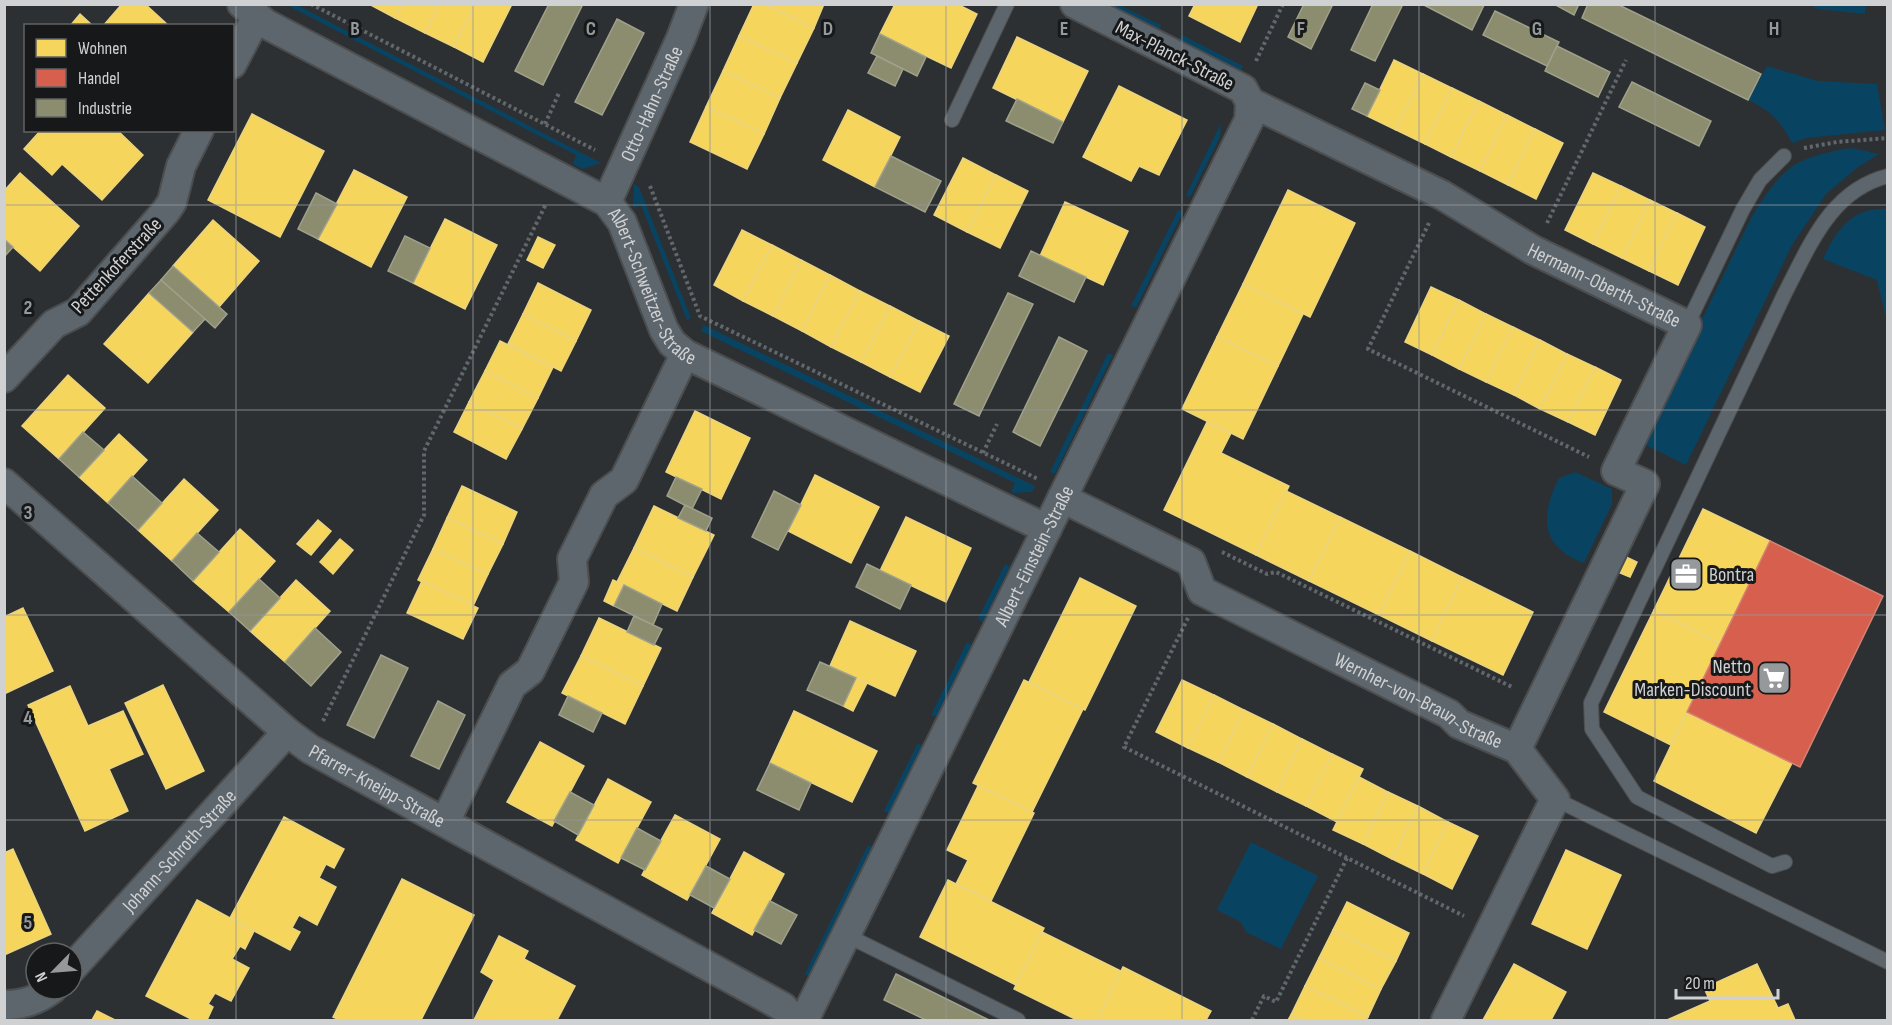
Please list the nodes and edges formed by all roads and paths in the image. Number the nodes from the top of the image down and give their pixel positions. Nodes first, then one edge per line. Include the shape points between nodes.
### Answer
1 (311, 4) edge
2 (694, 4) edge
3 (1007, 4) edge
4 (1075, 4) edge
5 (1283, 4) edge
6 (249, 11) edge
7 (234, 58) edge
8 (1626, 60) dead end
9 (559, 93) dead end
10 (1246, 95) junction
11 (952, 120) dead end
12 (545, 124) junction
13 (198, 132) edge
14 (1887, 138) edge
15 (1784, 156) joint
16 (624, 165) junction
17 (1887, 176) edge
18 (560, 177) junction
19 (1442, 195) junction
20 (608, 202) junction
21 (1533, 250) junction
22 (1687, 325) junction
23 (685, 354) junction
24 (4, 378) edge
25 (997, 424) dead end
26 (983, 453) junction
27 (1616, 471) junction
28 (4, 483) edge
29 (1064, 495) junction
30 (1047, 529) junction
31 (1215, 548) dead end
32 (1202, 591) junction
33 (1540, 701) junction
34 (287, 732) junction
35 (310, 749) junction
36 (1516, 749) junction
37 (1555, 799) junction
38 (445, 822) junction
39 (1347, 858) junction
40 (1785, 862) dead end
41 (1491, 930) junction
42 (848, 936) junction
43 (84, 955) edge
44 (1887, 962) edge
45 (32, 1001) edge
46 (4, 1005) edge
47 (794, 1020) edge
48 (804, 1020) edge
49 (1018, 1020) edge
50 (1252, 1020) edge
51 (1446, 1020) edge

1 - 12 path
2 - 16 street, Otto-Hahn-Straße
3 - 11 lane
4 - 10 street, Max-Planck-Straße
5 - 10 path
6 - 7 street
6 - 18 street, Albert-Schweitzer-Straße
8 - 21 path
9 - 12 path
10 - 19 street, Hermann-Oberth-Straße
10 - 29 street, Albert-Einstein-Straße via 1249,120
12 - 16 path
13 - 24 street, Pettenkoferstraße via 166,211 78,312 54,324
14 - 15 path via 1837,141
15 - 22 lane via 1760,180 1743,209
16 - 20 street, Otto-Hahn-Straße
16 - 26 path via 647,177 700,316
17 - 40 lane via 1867,181 1840,200 1810,246 1591,703 1592,729 1637,797 1772,866
18 - 20 street, Albert-Schweitzer-Straße
18 - 35 path via 424,451 424,514
19 - 21 street, Hermann-Oberth-Straße
19 - 27 path via 1368,349
20 - 23 street, Albert-Schweitzer-Straße via 622,222 664,330
21 - 22 street, Hermann-Oberth-Straße
22 - 27 street, Hermann-Oberth-Straße
23 - 30 street, Albert-Schweitzer-Straße
23 - 38 street via 624,480 604,495 572,559 574,582 530,671 512,685
25 - 26 path
26 - 29 path
27 - 33 street via 1645,484
28 - 34 street, Pfarrer-Kneipp-Straße
29 - 30 street, Albert-Einstein-Straße
29 - 32 street via 1191,562
30 - 42 street, Albert-Einstein-Straße
31 - 33 path via 1268,574 1276,572
32 - 36 street, Wernher-von-Braun-Straße via 1449,714 1459,724
32 - 39 path via 1124,747
33 - 36 street
34 - 35 street, Pfarrer-Kneipp-Straße
34 - 43 street, Johann-Schroth-Straße
35 - 38 street, Pfarrer-Kneipp-Straße
36 - 37 street, Wernher-von-Braun-Straße
37 - 41 street
37 - 44 lane
38 - 47 street, Pfarrer-Kneipp-Straße via 783,1006
39 - 41 path
39 - 50 path via 1276,1002 1264,996
41 - 51 street
42 - 48 street, Albert-Einstein-Straße
42 - 49 lane
45 - 46 street

